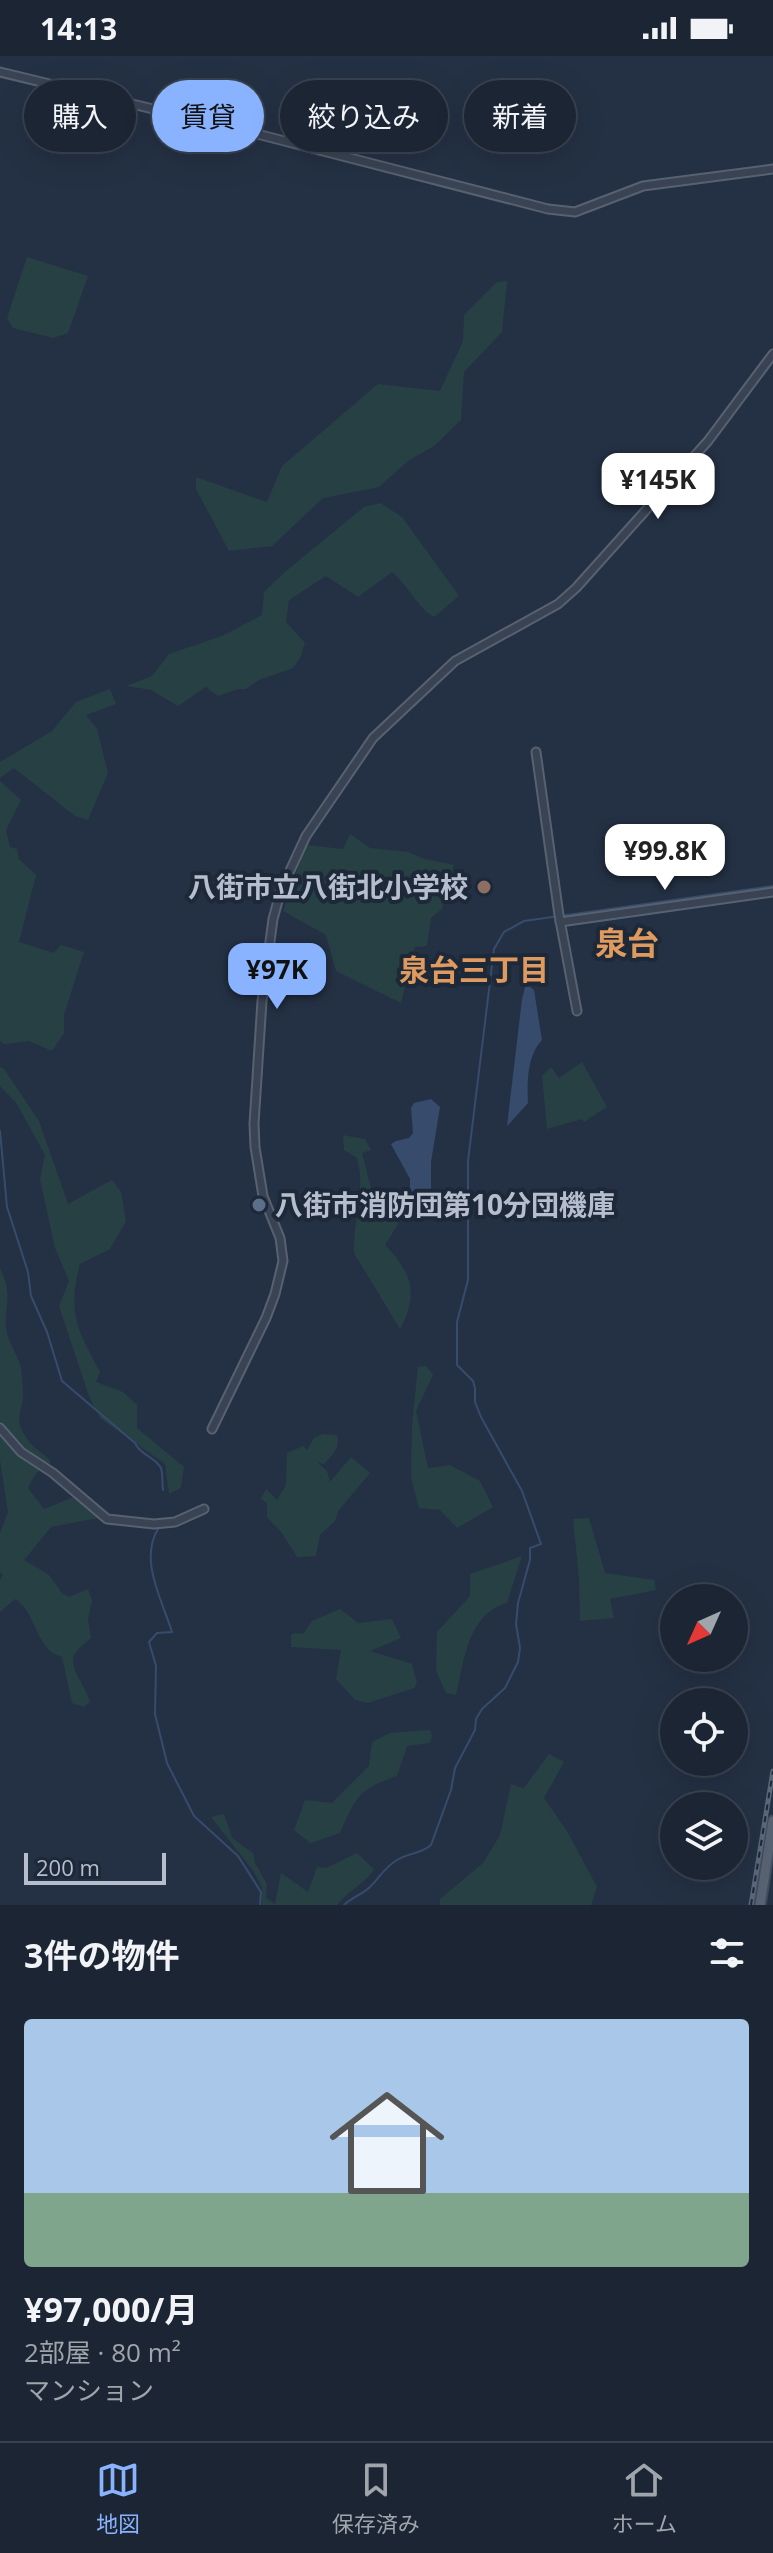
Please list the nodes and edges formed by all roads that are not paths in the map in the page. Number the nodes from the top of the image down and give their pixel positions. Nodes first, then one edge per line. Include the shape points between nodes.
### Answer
1 (0, 72) edge
2 (773, 169) edge
3 (773, 354) edge
4 (536, 752) dead end
5 (773, 892) edge
6 (560, 922) junction
7 (577, 1011) dead end
8 (0, 1428) edge
9 (212, 1429) dead end
10 (204, 1509) dead end
11 (773, 1821) edge
12 (760, 1905) edge

1 - 2 street via 565,212 643,186
3 - 9 street via 708,441 576,588 558,604 452,663 373,738 306,836 276,904 256,1067 255,1147 265,1207 280,1238 283,1261 266,1318
4 - 6 street
5 - 6 street
6 - 7 street
8 - 10 street via 21,1452 107,1519 175,1522
11 - 12 main road

